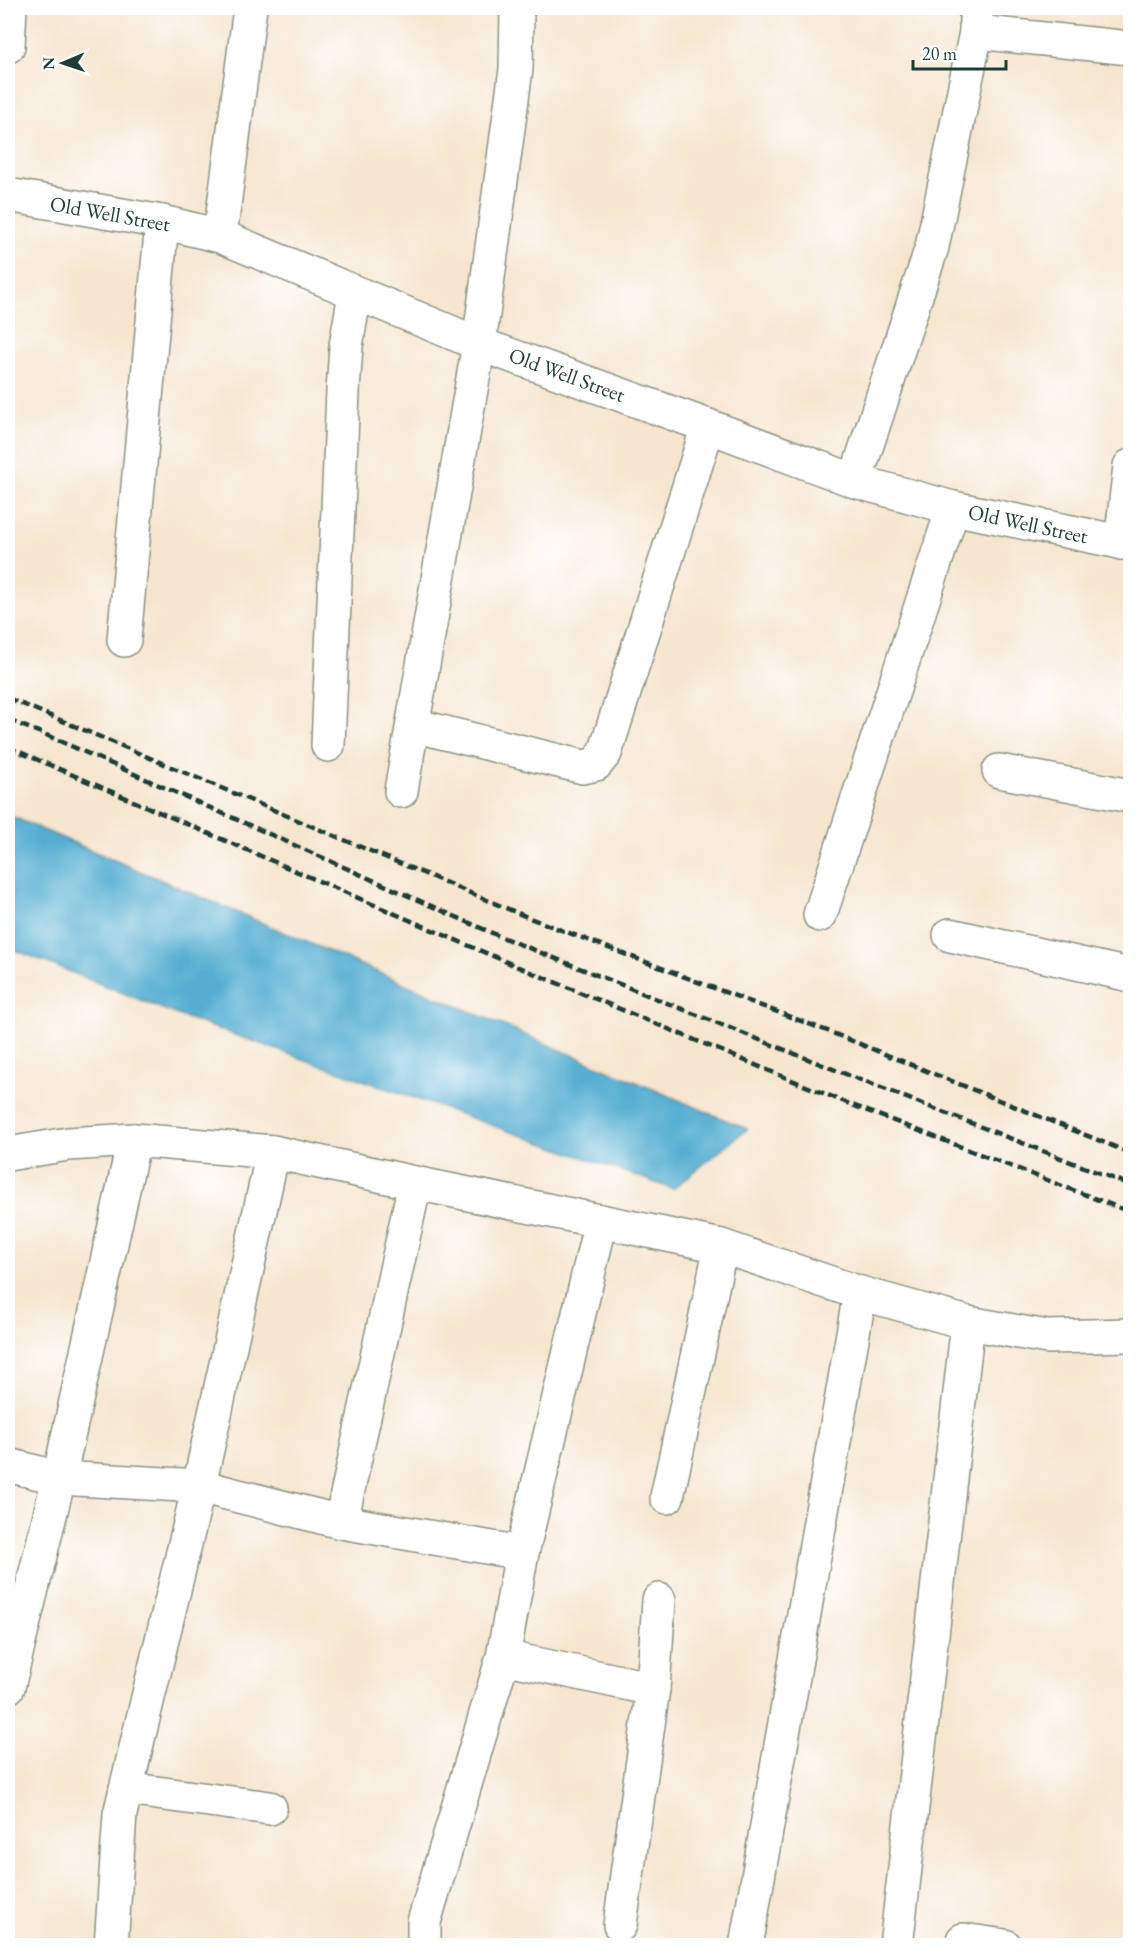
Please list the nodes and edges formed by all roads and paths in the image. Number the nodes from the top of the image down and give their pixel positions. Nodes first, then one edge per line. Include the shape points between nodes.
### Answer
1 (10, 8) edge
2 (250, 8) edge
3 (518, 8) edge
4 (976, 20) edge
5 (8, 46) edge
6 (1131, 48) edge
7 (8, 195) edge
8 (162, 222) junction
9 (220, 236) junction
10 (355, 293) junction
11 (479, 344) junction
12 (708, 426) junction
13 (1131, 466) edge
14 (855, 481) junction
15 (954, 508) junction
16 (1126, 544) edge
17 (124, 640) dead end
18 (413, 725) junction
19 (328, 745) dead end
20 (999, 771) dead end
21 (401, 791) dead end
22 (1131, 796) edge
23 (820, 915) dead end
24 (950, 935) dead end
25 (1131, 975) edge
26 (134, 1140) junction
27 (273, 1152) junction
28 (8, 1154) edge
29 (415, 1184) junction
30 (600, 1221) junction
31 (721, 1246) junction
32 (860, 1293) junction
33 (968, 1323) junction
34 (1131, 1335) edge
35 (8, 1465) edge
36 (59, 1478) junction
37 (199, 1486) junction
38 (667, 1497) dead end
39 (341, 1522) junction
40 (522, 1553) junction
41 (659, 1600) dead end
42 (503, 1657) junction
43 (8, 1687) edge
44 (653, 1689) junction
45 (126, 1790) junction
46 (270, 1808) dead end
47 (621, 1925) dead end
48 (963, 1940) dead end
49 (111, 1946) edge
50 (424, 1946) edge
51 (746, 1946) edge
52 (896, 1946) edge
53 (1005, 1946) edge

1 - 5 street
2 - 9 street
3 - 11 street via 516,69
4 - 6 street
4 - 14 street via 932,248
7 - 8 street, Old Well Street
8 - 9 street, Old Well Street
8 - 17 street
9 - 10 street, Old Well Street
10 - 11 street, Old Well Street
10 - 19 street via 343,391
11 - 12 street, Old Well Street
11 - 18 street
12 - 14 street, Old Well Street
12 - 18 street via 605,753 596,764 583,767
13 - 16 street
14 - 15 street, Old Well Street
15 - 16 street, Old Well Street
15 - 23 street
18 - 21 street
20 - 22 street
24 - 25 street
26 - 27 street
26 - 28 street via 68,1144
26 - 36 street
27 - 29 street
27 - 37 street
29 - 30 street
29 - 39 street
30 - 31 street
30 - 40 street
31 - 32 street
31 - 38 street
32 - 33 street
32 - 51 street
33 - 34 street via 1047,1337
33 - 52 street
35 - 36 street
36 - 37 street
36 - 43 street
37 - 39 street
37 - 45 street
39 - 40 street
40 - 42 street
41 - 44 street
42 - 44 street
42 - 50 street via 424,1922
44 - 47 street
45 - 46 street
45 - 49 street via 120,1814
48 - 53 street

